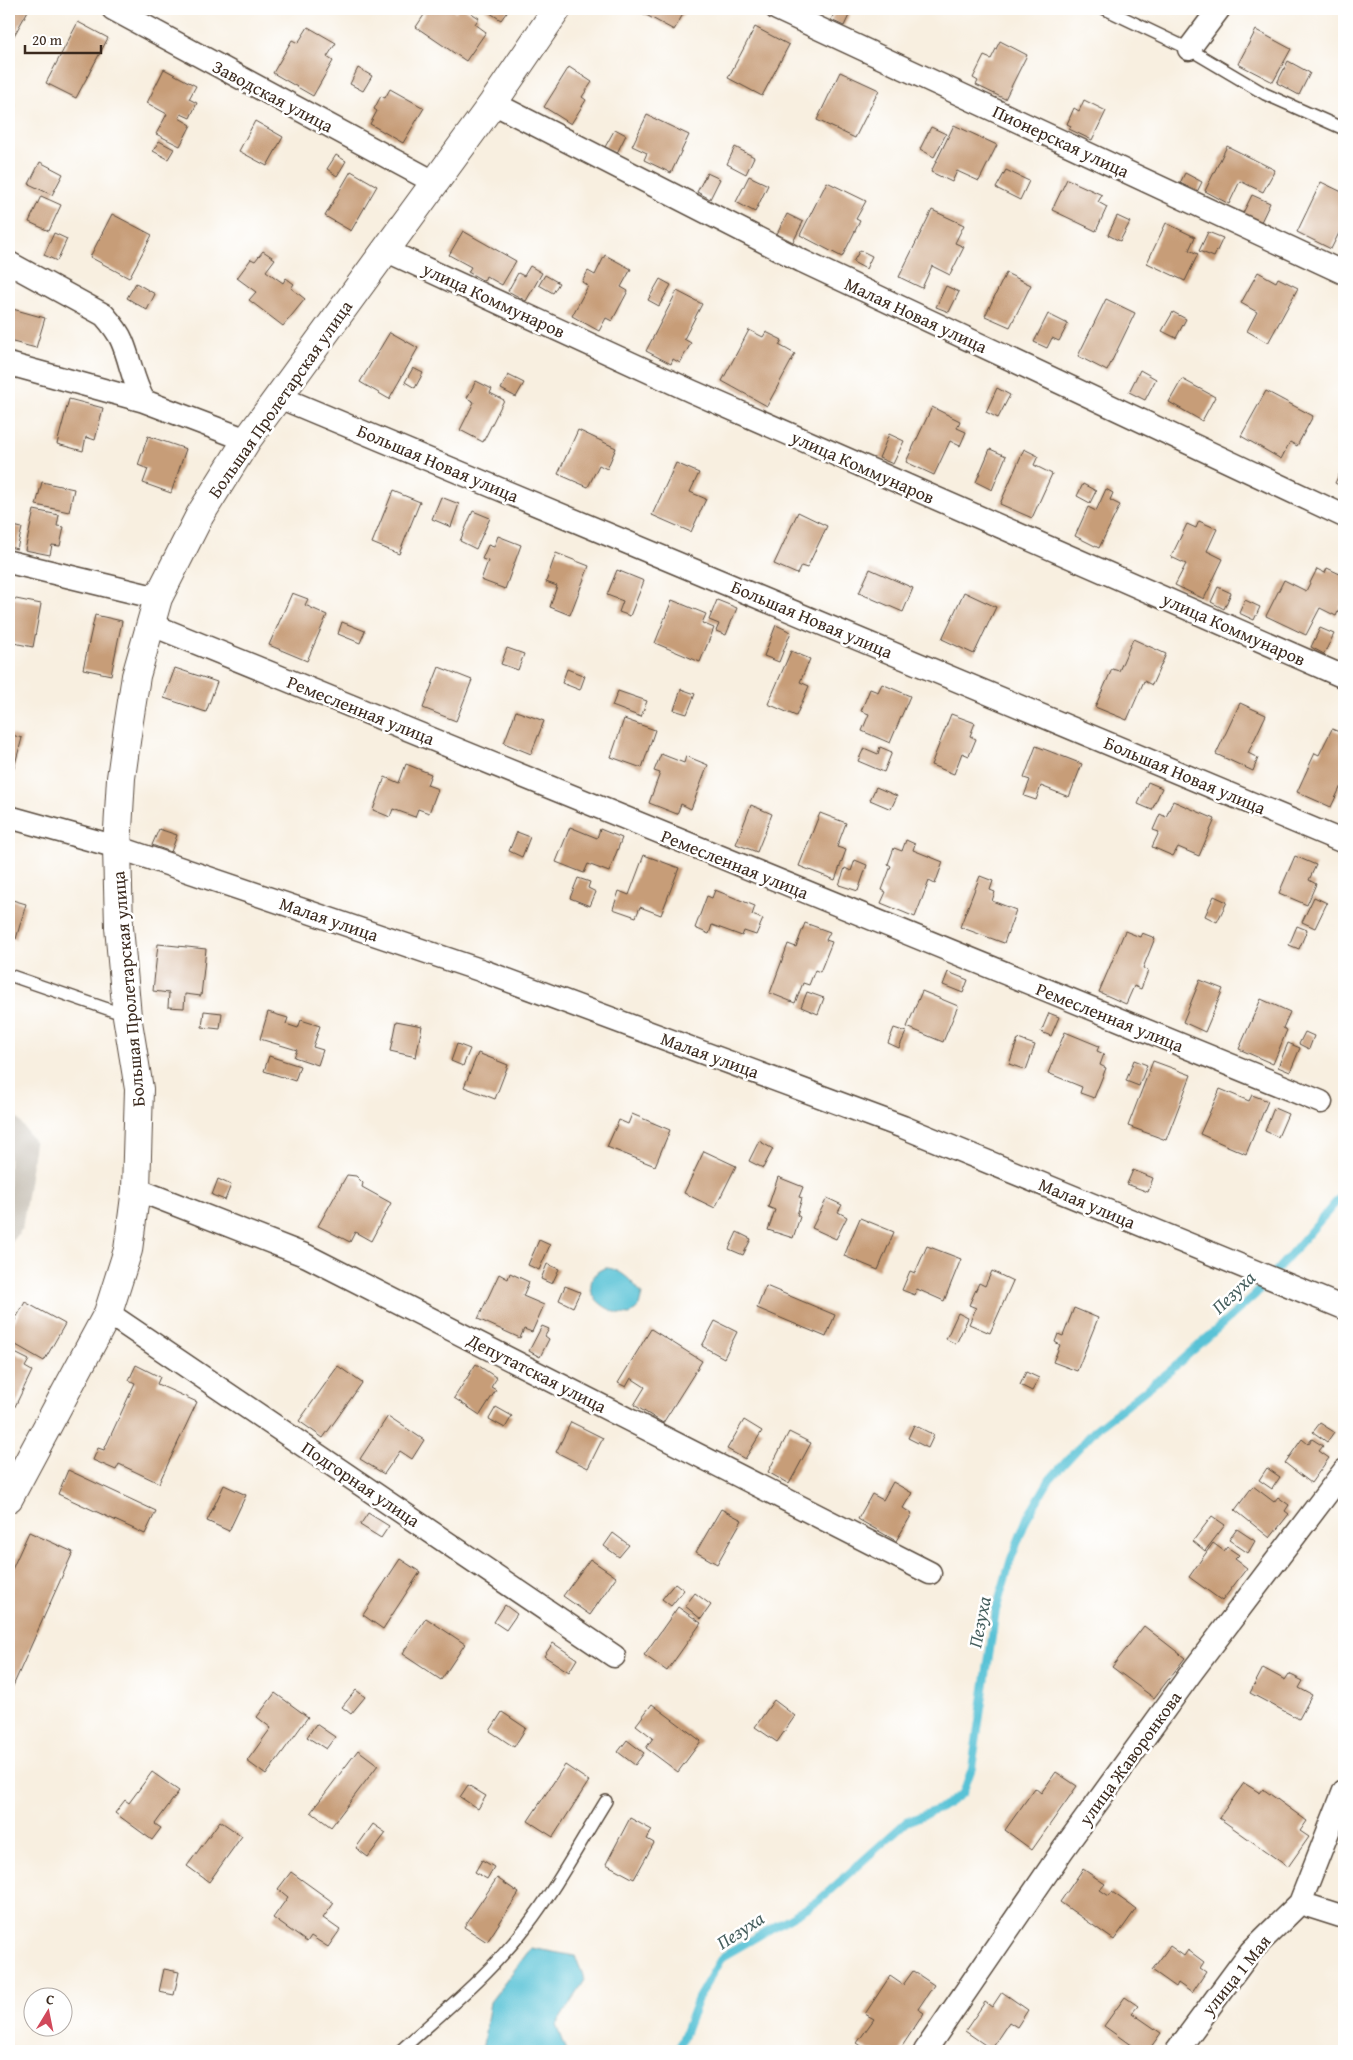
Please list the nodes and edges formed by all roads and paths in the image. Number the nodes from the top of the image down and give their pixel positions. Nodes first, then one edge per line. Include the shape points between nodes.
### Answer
1 (113, 9) edge
2 (557, 9) edge
3 (777, 9) edge
4 (1105, 9) edge
5 (1219, 9) edge
6 (1189, 50) junction
7 (493, 103) junction
8 (1344, 128) edge
9 (434, 182) junction
10 (385, 250) junction
11 (9, 263) edge
12 (1344, 273) edge
13 (9, 364) edge
14 (279, 397) junction
15 (144, 401) junction
16 (246, 440) junction
17 (1344, 516) edge
18 (9, 562) edge
19 (158, 598) junction
20 (150, 624) junction
21 (1344, 677) edge
22 (9, 817) edge
23 (1344, 842) edge
24 (118, 847) junction
25 (9, 975) edge
26 (127, 1016) junction
27 (1321, 1102) dead end
28 (136, 1189) junction
29 (1344, 1308) edge
30 (108, 1313) junction
31 (1344, 1471) edge
32 (9, 1498) edge
33 (930, 1573) dead end
34 (614, 1656) dead end
35 (1344, 1791) edge
36 (606, 1801) dead end
37 (1300, 1903) junction
38 (1344, 1917) edge
39 (400, 2051) edge
40 (925, 2051) edge
41 (1177, 2051) edge

1 - 9 street, Заводская улица
2 - 7 street, Большая Пролетарская улица
3 - 12 street, Пионерская улица
4 - 6 lane
5 - 6 street
6 - 8 lane via 1265,94
7 - 9 street, Большая Пролетарская улица
7 - 17 street, Малая Новая улица via 802,261
9 - 10 street, Большая Пролетарская улица
10 - 14 street, Большая Пролетарская улица
10 - 21 street, улица Коммунаров via 691,391
11 - 15 street via 104,315 122,341 135,386
13 - 15 street
14 - 16 street, Большая Пролетарская улица
14 - 23 street, Большая Новая улица
15 - 16 street
16 - 19 street, Большая Пролетарская улица via 200,515
18 - 19 street
19 - 20 street, Большая Пролетарская улица
20 - 24 street, Большая Пролетарская улица via 136,676 128,727 121,778
20 - 27 street, Ремесленная улица
22 - 24 street, Малая улица
24 - 26 street, Большая Пролетарская улица via 119,927
24 - 29 street, Малая улица via 483,972 903,1127
25 - 26 lane
26 - 28 street, Большая Пролетарская улица via 139,1089
28 - 30 street, Большая Пролетарская улица via 128,1250
28 - 33 street, Депутатская улица via 307,1256
30 - 32 street, Большая Пролетарская улица
30 - 34 street, Подгорная улица
31 - 40 street, улица Жаворонкова via 1191,1673
35 - 37 street
36 - 39 lane via 526,1928 495,1962
37 - 38 street
37 - 41 street, улица 1 Мая via 1251,1951

